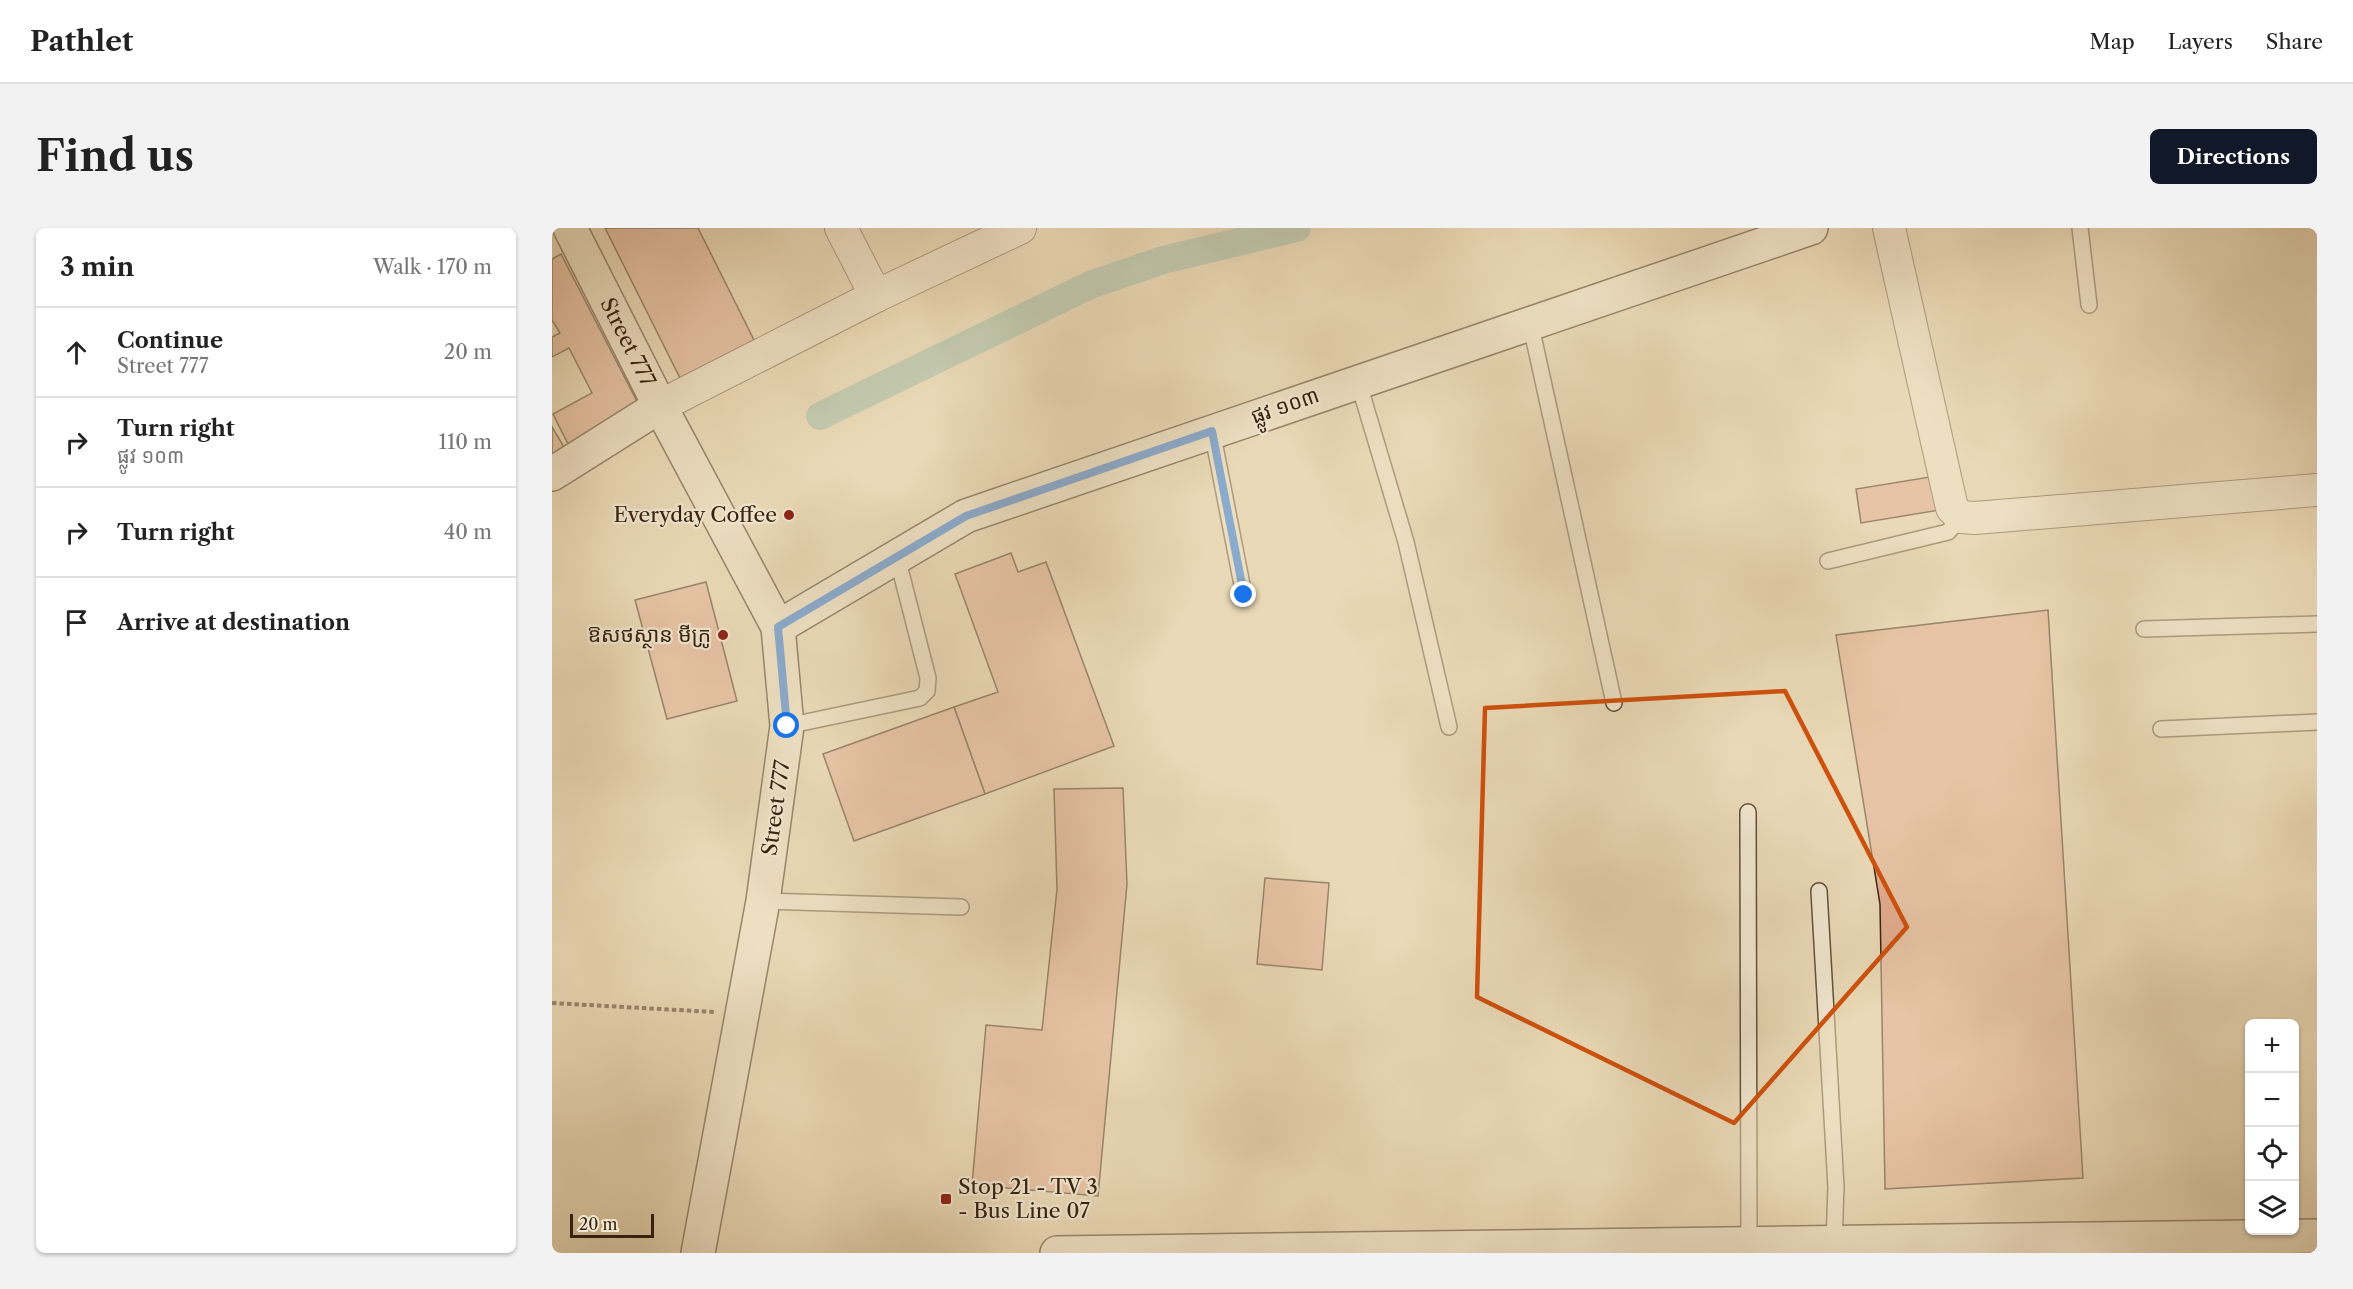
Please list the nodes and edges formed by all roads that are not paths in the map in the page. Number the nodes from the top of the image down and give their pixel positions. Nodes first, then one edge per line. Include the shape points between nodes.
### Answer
1 (570, 228) edge
2 (841, 228) edge
3 (1020, 228) edge
4 (1811, 228) edge
5 (1889, 228) edge
6 (2080, 228) edge
7 (876, 296) junction
8 (2089, 305) dead end
9 (1530, 322) junction
10 (1358, 381) junction
11 (660, 406) junction
12 (1212, 431) junction
13 (552, 474) edge
14 (2317, 490) edge
15 (1961, 517) junction
16 (897, 557) junction
17 (1828, 561) dead end
18 (1244, 595) dead end
19 (2317, 624) edge
20 (778, 627) junction
21 (2144, 629) dead end
22 (1614, 703) dead end
23 (2317, 722) edge
24 (787, 726) junction
25 (1449, 727) dead end
26 (2161, 729) dead end
27 (1748, 812) dead end
28 (1819, 891) dead end
29 (763, 901) junction
30 (961, 907) dead end
31 (2317, 1236) edge
32 (1834, 1242) junction
33 (1923, 1246) edge
34 (1749, 1248) edge
35 (1454, 1249) edge
36 (1502, 1249) edge
37 (698, 1253) edge
38 (1057, 1253) edge

1 - 11 street, Street 777
2 - 7 street
3 - 7 street
4 - 9 street, ផ្លូវ ១០៣
5 - 15 street via 1952,508
6 - 8 lane
7 - 11 street
9 - 10 street, ផ្លូវ ១០៣
9 - 22 lane
10 - 12 street, ផ្លូវ ១០៣
10 - 25 lane via 1406,542
11 - 13 street
11 - 20 street, Street 777
12 - 16 street, ផ្លូវ ១០៣ via 966,516
12 - 18 lane
14 - 15 street
15 - 17 lane via 1948,532
16 - 20 street, ផ្លូវ ១០៣
16 - 24 lane via 928,678 927,691 920,698
19 - 21 lane
20 - 24 street, Street 777
23 - 26 lane
24 - 29 street, Street 777
27 - 34 lane
28 - 32 lane via 1836,1187
29 - 30 lane
29 - 37 street, Street 777
31 - 33 street
32 - 33 street
32 - 34 street
34 - 36 street
35 - 36 street
35 - 38 street

